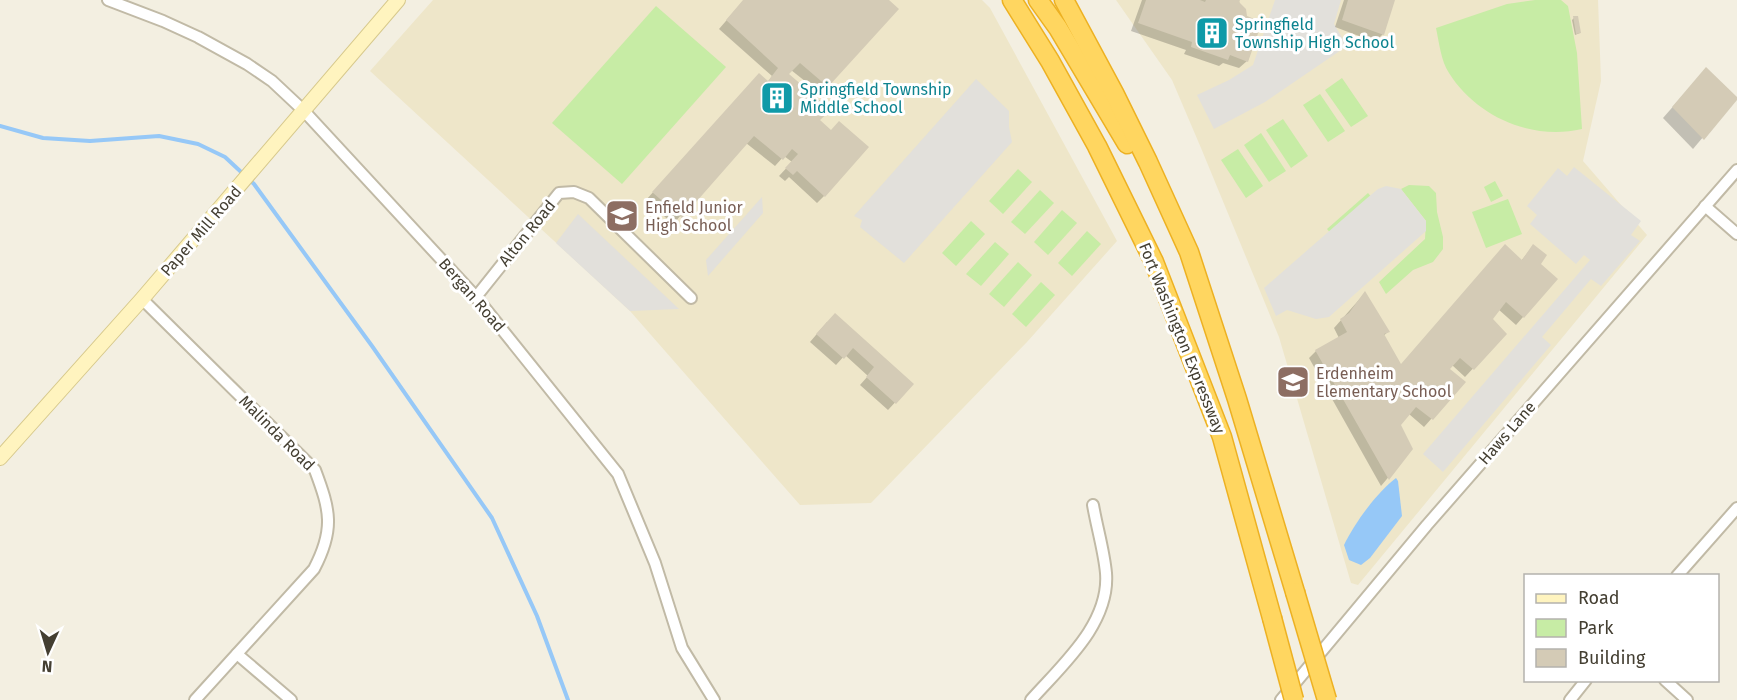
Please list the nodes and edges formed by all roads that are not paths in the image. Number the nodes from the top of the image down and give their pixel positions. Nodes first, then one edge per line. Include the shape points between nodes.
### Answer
1 (108, 0) edge
2 (398, 0) edge
3 (1038, 0) edge
4 (1064, 0) edge
5 (1013, 2) edge
6 (304, 111) junction
7 (1737, 170) edge
8 (1705, 206) junction
9 (1737, 234) edge
10 (476, 297) junction
11 (691, 298) dead end
12 (142, 299) junction
13 (1237, 399) junction
14 (0, 458) edge
15 (1092, 505) dead end
16 (1737, 508) edge
17 (1679, 574) edge
18 (237, 654) junction
19 (1585, 682) edge
20 (1666, 682) edge
21 (195, 700) edge
22 (291, 700) edge
23 (714, 700) edge
24 (1032, 700) edge
25 (1281, 700) edge
26 (1294, 700) edge
27 (1327, 700) edge
28 (1570, 700) edge
29 (1687, 700) edge

1 - 6 street, Bergan Road via 163,21 247,63
2 - 6 main road, Paper Mill Road
3 - 13 highway via 1126,141 1178,251
4 - 13 highway via 1114,93 1189,252
5 - 26 highway, Fort Washington Expressway, bridge via 1097,146 1154,262 1222,437
6 - 10 street, Bergan Road
6 - 12 main road, Paper Mill Road
7 - 8 street, Haws Lane
8 - 9 street
8 - 25 street, Haws Lane via 1427,525
10 - 11 street, Alton Road via 560,193 574,192 589,198
10 - 23 street, Bergan Road via 618,474 655,563 682,648
12 - 14 main road, Paper Mill Road
12 - 18 street, Malinda Road via 315,470 328,503 325,549 314,569
13 - 27 highway, bridge
15 - 24 street via 1106,574 1104,603 1081,643
16 - 17 street
18 - 21 street, Malinda Road
18 - 22 street
19 - 28 street
20 - 29 street

